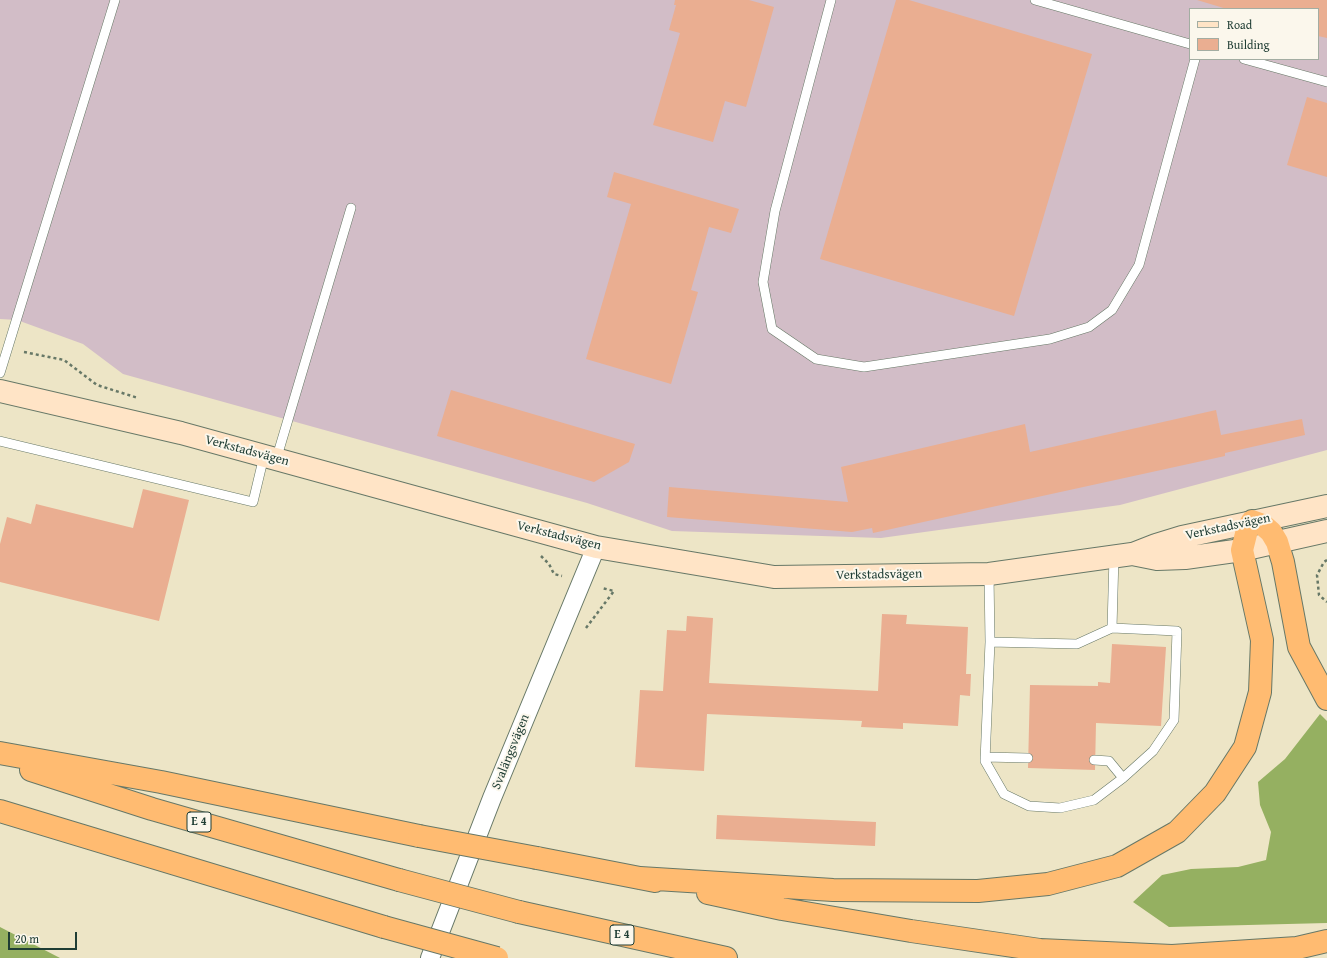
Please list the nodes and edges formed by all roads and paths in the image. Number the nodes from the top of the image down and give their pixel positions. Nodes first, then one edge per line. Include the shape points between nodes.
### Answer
1 (114, 0) edge
2 (831, 0) edge
3 (1035, 0) edge
4 (1189, 44) edge
5 (1195, 60) edge
6 (1248, 60) edge
7 (1327, 82) edge
8 (351, 208) dead end
9 (9, 349) junction
10 (0, 373) edge
11 (0, 391) edge
12 (142, 399) dead end
13 (0, 441) edge
14 (270, 458) junction
15 (1327, 506) edge
16 (1252, 521) junction
17 (1327, 531) edge
18 (1277, 542) junction
19 (596, 546) junction
20 (1242, 550) junction
21 (1123, 555) junction
22 (1327, 560) edge
23 (989, 574) junction
24 (1327, 602) edge
25 (1112, 628) junction
26 (990, 642) junction
27 (1327, 699) edge
28 (0, 753) edge
29 (985, 757) junction
30 (1028, 758) dead end
31 (1094, 760) dead end
32 (0, 761) edge
33 (1123, 778) junction
34 (0, 811) edge
35 (640, 878) junction
36 (1327, 941) edge
37 (430, 958) edge
38 (497, 958) edge
39 (726, 958) edge

1 - 9 lane
2 - 5 lane via 776,211 763,282 772,329 816,359 864,367 1050,339 1089,327 1112,310 1139,266
3 - 4 lane
6 - 7 lane
8 - 14 lane
9 - 10 lane
9 - 12 path via 64,360 98,385
11 - 14 main road, Verkstadsvägen via 181,433
13 - 14 lane via 253,502
14 - 19 main road, Verkstadsvägen
15 - 16 main road, Verkstadsvägen
16 - 18 highway via 1263,525
16 - 20 highway
16 - 21 main road, Verkstadsvägen via 1182,537
17 - 18 main road, Verkstadsvägen
18 - 20 main road, Verkstadsvägen
18 - 27 highway via 1299,647
19 - 23 main road, Verkstadsvägen via 774,577
19 - 37 street, Svalängsvägen via 492,798
20 - 21 main road, Verkstadsvägen via 1185,558 1157,559
20 - 35 highway via 1262,640 1260,692 1245,747 1215,793 1176,832 1117,866 1048,884 978,891 833,890
21 - 23 main road, Verkstadsvägen
21 - 25 lane
22 - 24 path via 1317,575 1319,595
23 - 26 lane
25 - 26 lane via 1077,644
25 - 33 lane via 1177,631 1174,720 1153,751
26 - 29 lane
28 - 35 highway, bridge via 161,782 419,836
29 - 30 lane
29 - 33 lane via 1004,794 1029,806 1060,808 1094,800
31 - 33 lane via 1109,760
32 - 39 highway, E 4, bridge via 152,809 399,880 518,912
34 - 38 highway, bridge via 384,927
35 - 36 highway via 782,909 1040,950 1172,956 1297,948

